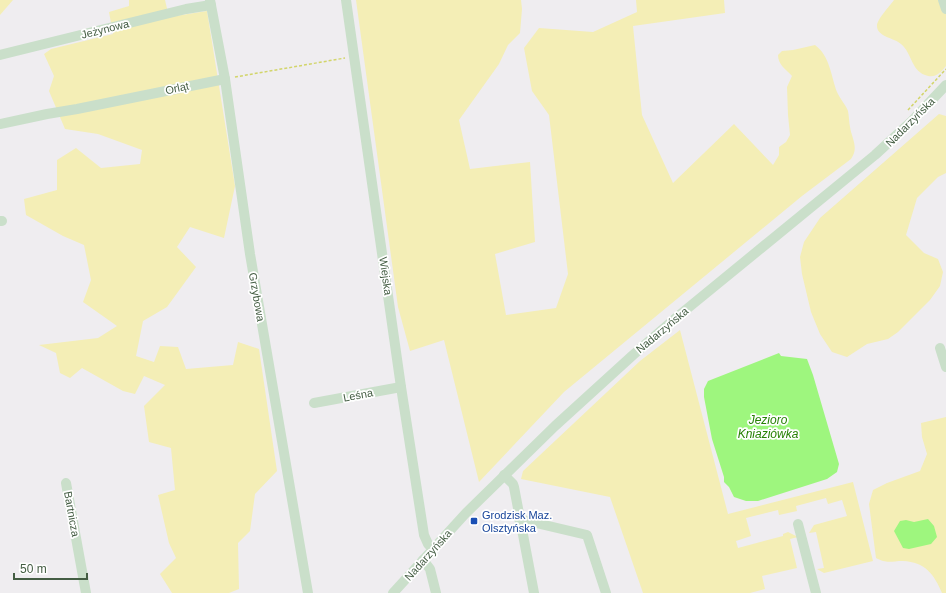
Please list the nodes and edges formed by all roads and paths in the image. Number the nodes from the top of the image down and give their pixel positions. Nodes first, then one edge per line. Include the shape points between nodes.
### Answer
1 (346, 0) edge
2 (943, 0) edge
3 (211, 3) edge
4 (946, 10) edge
5 (0, 55) edge
6 (355, 56) junction
7 (225, 79) junction
8 (946, 85) edge
9 (0, 124) edge
10 (940, 348) dead end
11 (946, 367) edge
12 (401, 387) junction
13 (314, 403) dead end
14 (504, 475) junction
15 (66, 483) dead end
16 (519, 520) junction
17 (798, 524) dead end
18 (433, 549) junction
19 (423, 560) junction
20 (86, 593) edge
21 (308, 593) edge
22 (393, 593) edge
23 (436, 593) edge
24 (534, 593) edge
25 (606, 593) edge
26 (816, 593) edge

1 - 6 street, Wiejska
2 - 4 street
3 - 5 street, Jeżynowa
3 - 7 street, Grzybowa
6 - 7 path
6 - 12 street, Wiejska
7 - 9 street, Orląt
7 - 21 street, Grzybowa via 250,254
8 - 14 street, Nadarzyńska via 875,156 657,333
10 - 11 street
12 - 13 street, Leśna
12 - 18 street, Wiejska via 424,534
14 - 16 street via 513,484
14 - 18 street, Nadarzyńska
15 - 20 street, Bartnicza
16 - 24 street
16 - 25 street via 587,535
17 - 26 street
18 - 19 street, Nadarzyńska
19 - 22 street, Nadarzyńska
19 - 23 street via 430,569

